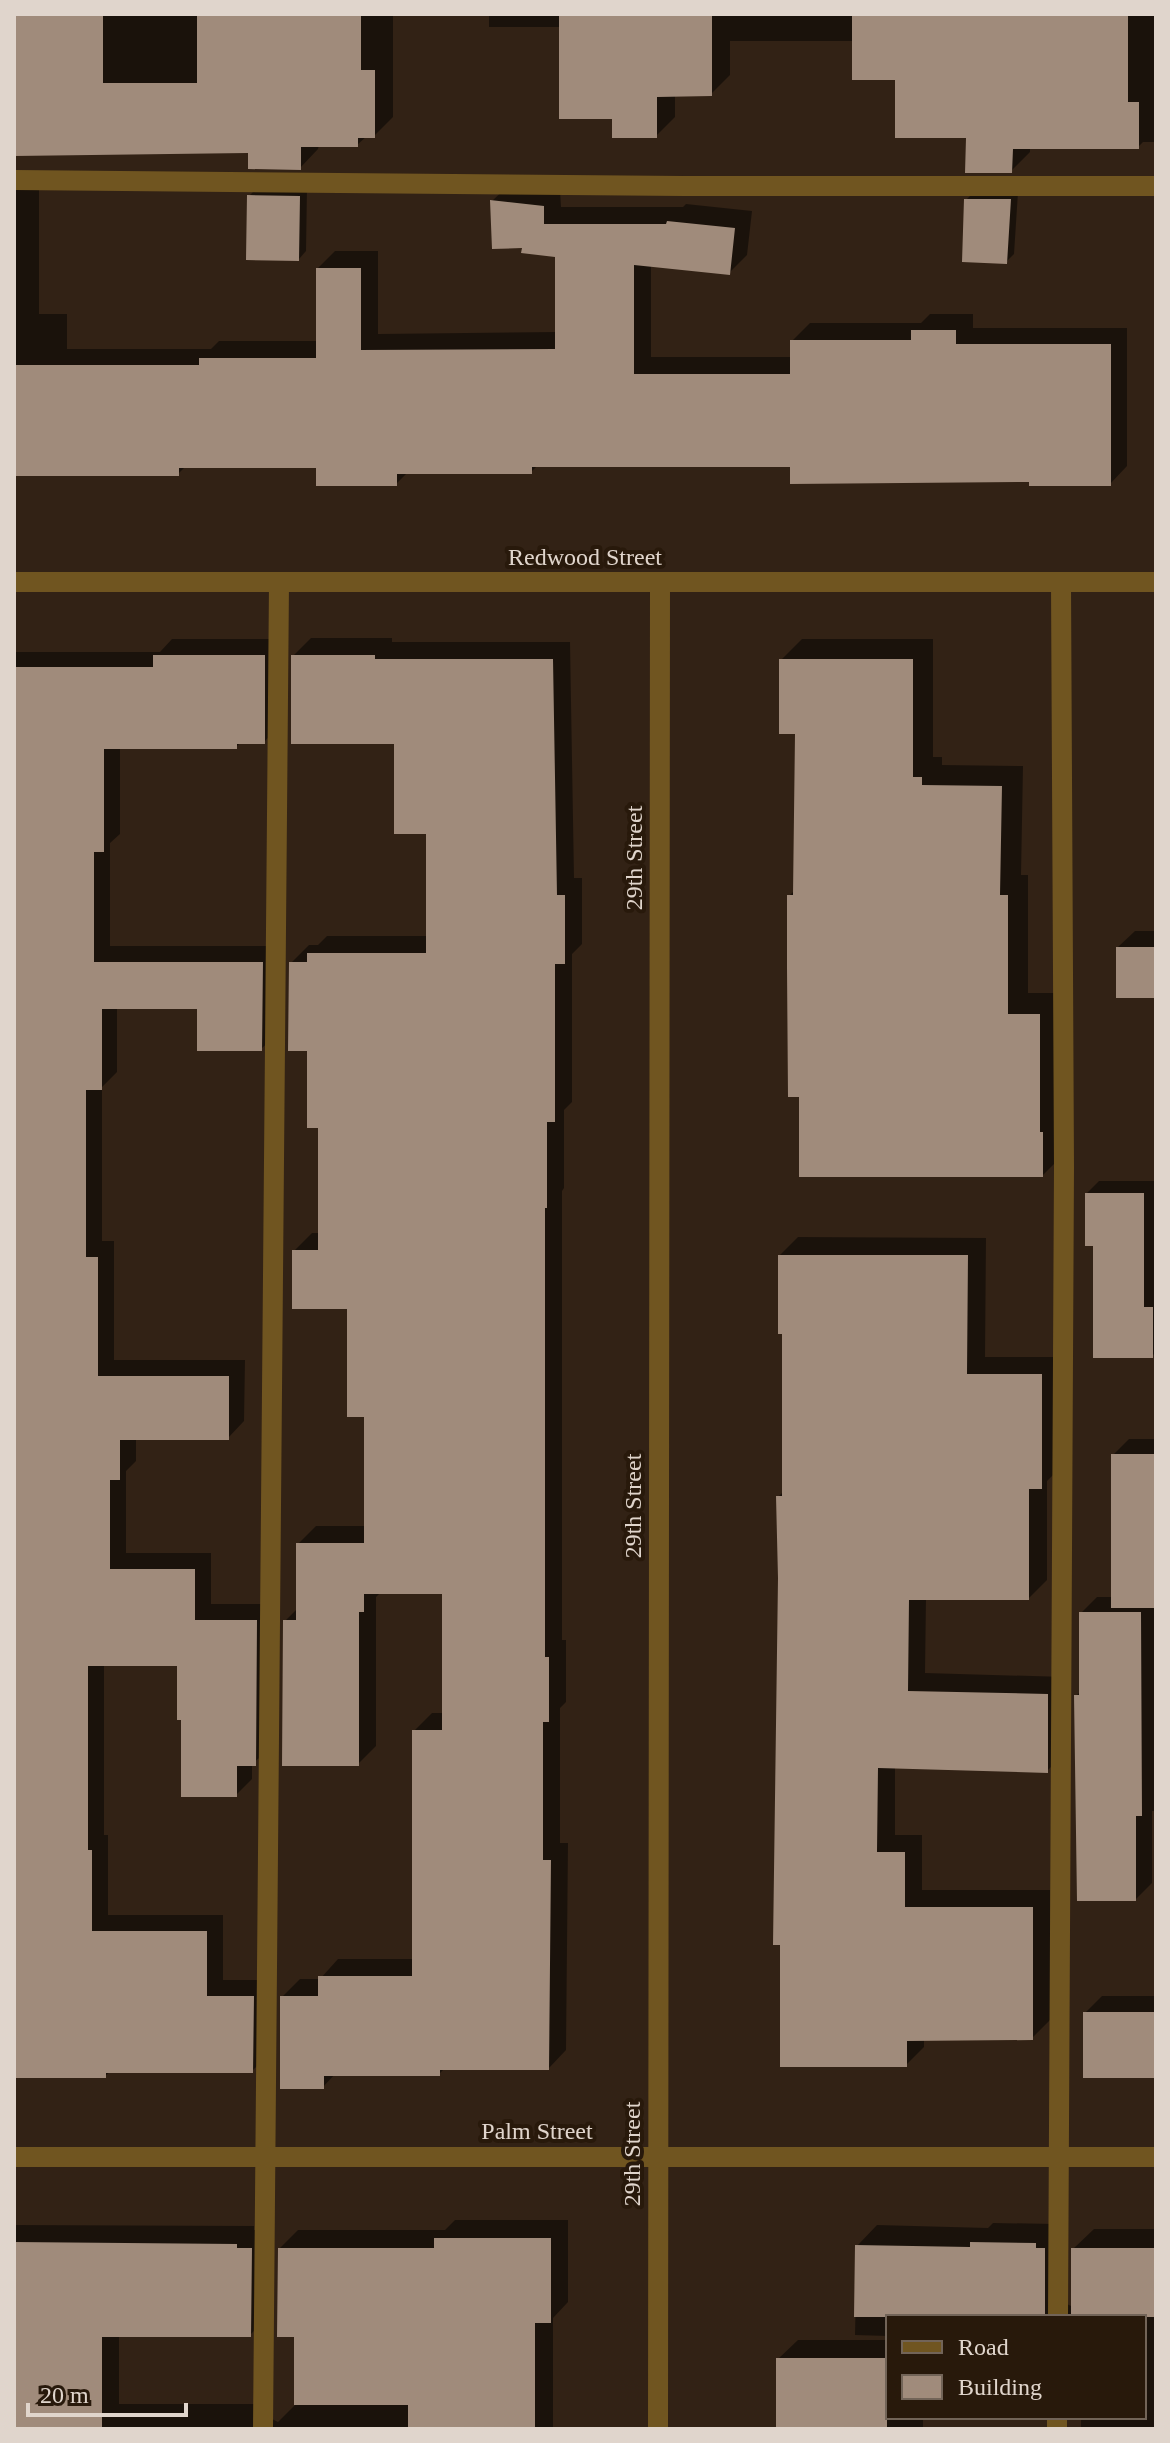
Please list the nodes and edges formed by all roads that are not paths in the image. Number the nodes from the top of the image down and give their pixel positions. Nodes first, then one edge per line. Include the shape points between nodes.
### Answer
1 (14, 180) edge
2 (1156, 186) edge
3 (14, 582) edge
4 (1156, 582) edge
5 (279, 583) junction
6 (1061, 583) junction
7 (660, 584) junction
8 (14, 2157) edge
9 (266, 2157) junction
10 (658, 2157) junction
11 (1059, 2157) junction
12 (1156, 2157) edge
13 (1058, 2315) edge
14 (263, 2429) edge
15 (658, 2429) edge

1 - 2 street
3 - 5 street, Redwood Street
4 - 6 street, Redwood Street
5 - 7 street, Redwood Street
5 - 9 street
6 - 7 street, Redwood Street
6 - 11 street
7 - 10 street, 29th Street
8 - 9 street, Palm Street
9 - 10 street, Palm Street
9 - 14 street
10 - 11 street, Palm Street
10 - 15 street, 29th Street
11 - 12 street, Palm Street
11 - 13 street

